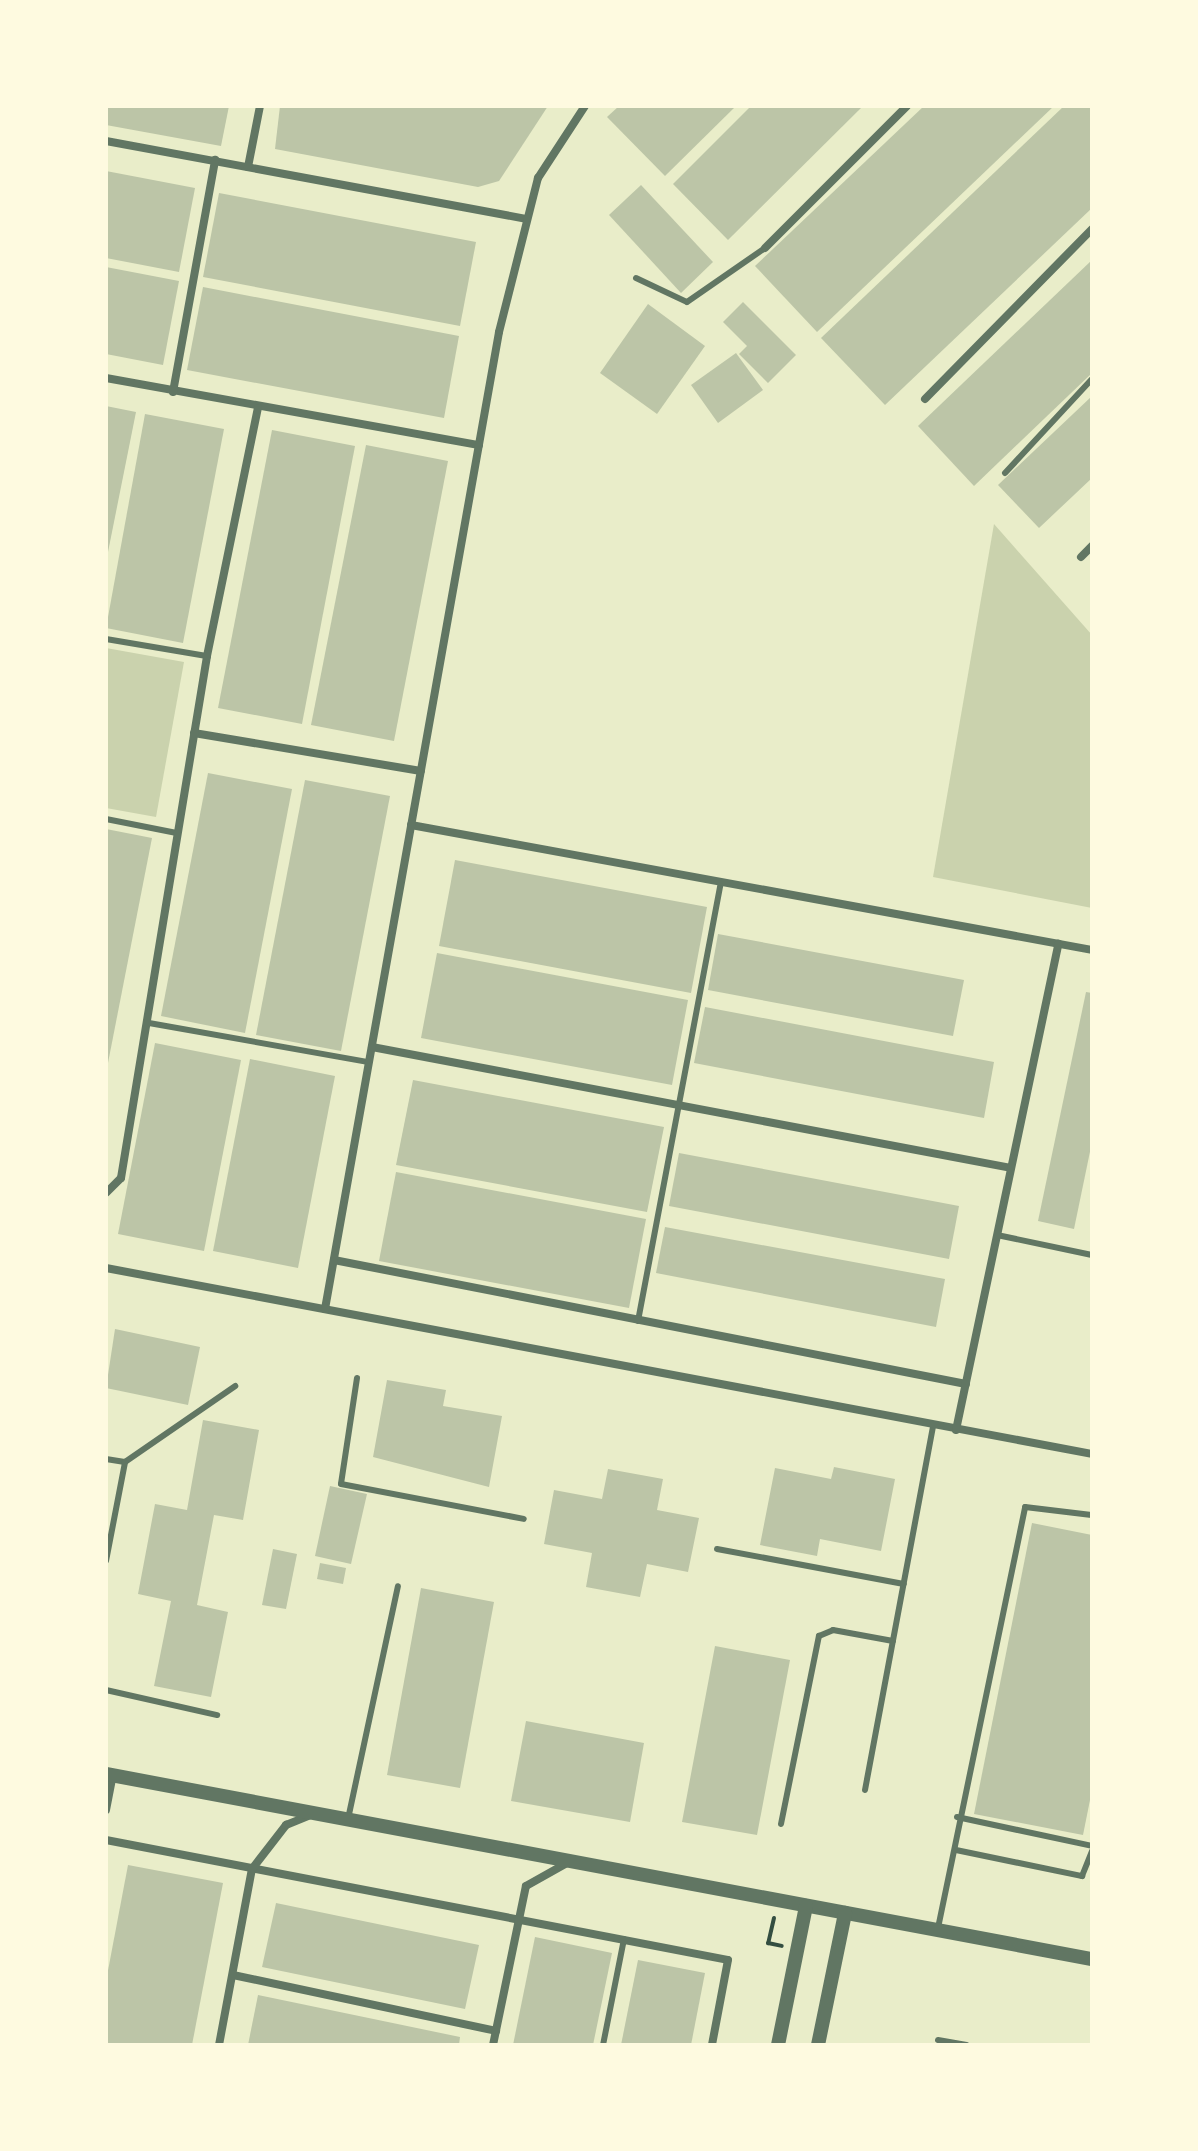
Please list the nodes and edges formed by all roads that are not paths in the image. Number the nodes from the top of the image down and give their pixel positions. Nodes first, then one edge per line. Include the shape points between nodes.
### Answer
1 (260, 106) edge
2 (585, 106) edge
3 (907, 106) edge
4 (106, 141) edge
5 (215, 160) junction
6 (248, 167) junction
7 (526, 219) junction
8 (1092, 229) edge
9 (765, 248) joint
10 (636, 278) dead end
11 (106, 378) edge
12 (1092, 379) edge
13 (173, 392) junction
14 (925, 399) dead end
15 (258, 408) junction
16 (479, 445) junction
17 (1005, 473) dead end
18 (1092, 546) edge
19 (1081, 557) dead end
20 (106, 639) edge
21 (207, 656) junction
22 (194, 733) junction
23 (421, 771) junction
24 (106, 819) edge
25 (411, 825) junction
26 (177, 833) junction
27 (721, 882) junction
28 (1058, 944) junction
29 (1092, 950) edge
30 (149, 1023) junction
31 (372, 1047) junction
32 (369, 1062) junction
33 (678, 1106) junction
34 (1011, 1168) junction
35 (106, 1193) edge
36 (997, 1235) junction
37 (1092, 1255) edge
38 (334, 1260) junction
39 (106, 1268) edge
40 (325, 1309) junction
41 (638, 1321) junction
42 (357, 1378) dead end
43 (966, 1384) junction
44 (235, 1386) dead end
45 (933, 1426) junction
46 (956, 1430) junction
47 (1092, 1454) edge
48 (106, 1459) edge
49 (125, 1462) junction
50 (1092, 1515) edge
51 (524, 1519) dead end
52 (717, 1549) dead end
53 (106, 1561) edge
54 (904, 1584) junction
55 (398, 1586) dead end
56 (893, 1641) junction
57 (106, 1690) edge
58 (217, 1715) dead end
59 (109, 1774) edge
60 (865, 1790) dead end
61 (106, 1810) edge
62 (315, 1813) junction
63 (957, 1817) junction
64 (348, 1819) junction
65 (781, 1824) dead end
66 (106, 1840) edge
67 (1092, 1848) edge
68 (956, 1850) junction
69 (572, 1861) junction
70 (252, 1869) junction
71 (806, 1906) junction
72 (845, 1913) junction
73 (520, 1917) junction
74 (937, 1930) junction
75 (624, 1939) junction
76 (1092, 1959) edge
77 (233, 1975) junction
78 (496, 2031) junction
79 (938, 2040) dead end
80 (219, 2045) edge
81 (493, 2045) edge
82 (603, 2045) edge
83 (712, 2045) edge
84 (778, 2045) edge
85 (818, 2045) edge
86 (967, 2045) edge

1 - 6 street
2 - 7 street via 552,149
3 - 9 street
4 - 5 street
5 - 6 street
5 - 13 street
6 - 7 street
7 - 16 street
8 - 14 street
9 - 10 lane via 683,303
11 - 13 street
12 - 17 lane
13 - 15 street
15 - 16 street
15 - 21 street
16 - 23 street
18 - 19 street
20 - 21 lane
21 - 22 street
22 - 23 street
22 - 26 street
23 - 25 street
24 - 26 lane
25 - 27 street
25 - 31 street
26 - 30 street
27 - 28 street
27 - 33 lane
28 - 29 street
28 - 34 street
30 - 32 lane
30 - 35 street via 121,1178
31 - 32 street
31 - 33 street
32 - 38 street
33 - 34 street
33 - 41 lane
34 - 36 street
36 - 37 lane
36 - 43 street
38 - 40 street
38 - 41 street
39 - 40 street
40 - 45 street
41 - 43 street
42 - 51 lane via 341,1484
43 - 46 street
44 - 49 lane
45 - 46 street
45 - 54 lane
46 - 47 street
48 - 49 lane
49 - 53 lane
50 - 63 lane via 1025,1507
52 - 54 lane
54 - 56 lane
55 - 64 lane
56 - 60 lane
56 - 65 lane via 833,1630 819,1636
57 - 58 lane
59 - 61 street
59 - 62 street
62 - 64 street
62 - 70 street via 286,1825
63 - 67 lane
63 - 68 lane
64 - 69 street
66 - 70 street
67 - 68 lane via 1082,1876
68 - 74 lane
69 - 71 street
69 - 73 street via 540,1872 526,1886
70 - 73 street
70 - 77 street
71 - 72 street
71 - 84 street
72 - 74 street
72 - 85 street
73 - 75 street
73 - 78 street
74 - 76 street
75 - 82 lane
75 - 83 street via 728,1960
77 - 78 street
77 - 80 street
78 - 81 street
79 - 86 lane

